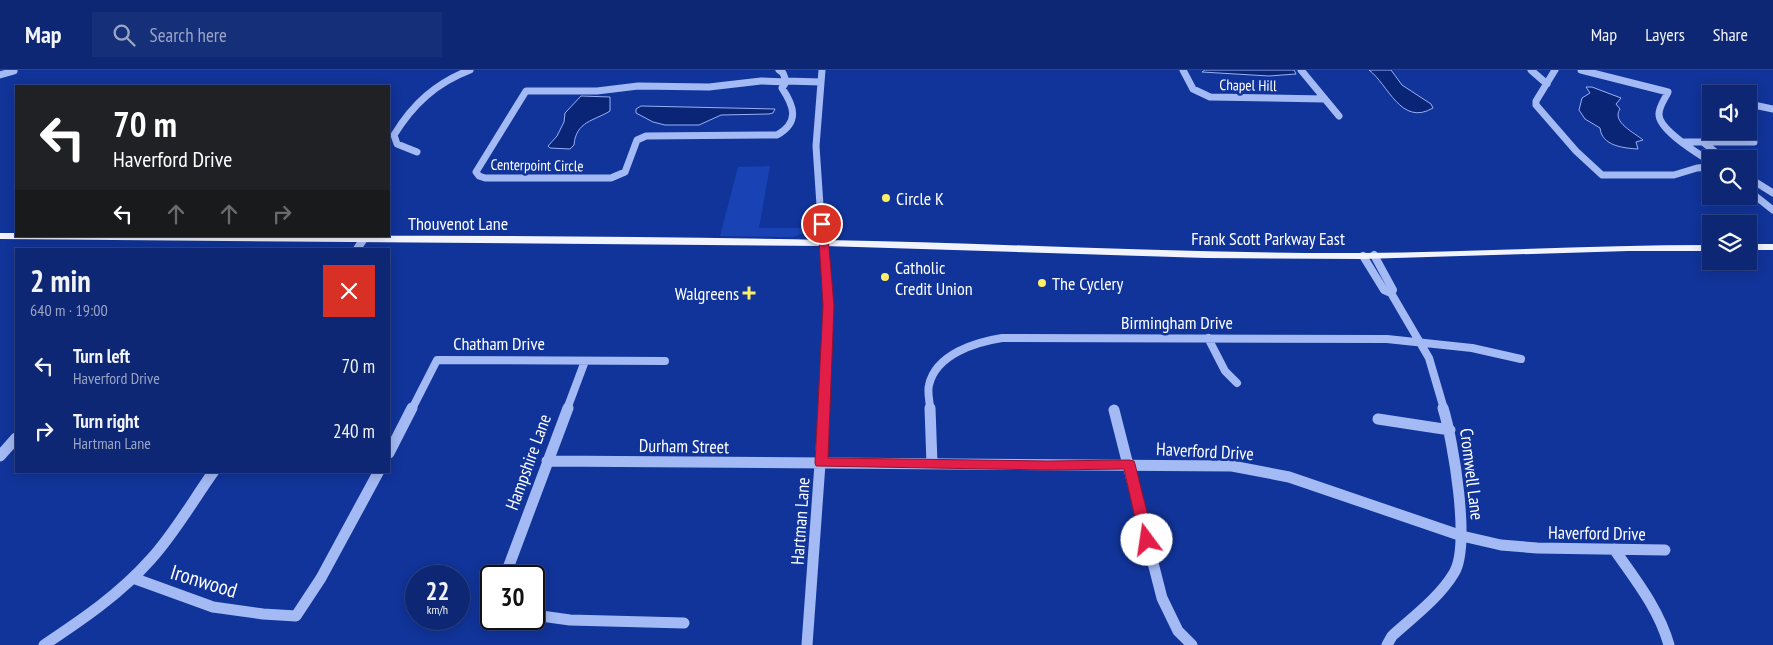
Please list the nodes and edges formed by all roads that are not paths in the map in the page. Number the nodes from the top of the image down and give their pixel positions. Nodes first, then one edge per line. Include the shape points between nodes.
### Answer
1 (470, 70) edge
2 (779, 70) edge
3 (822, 70) edge
4 (1183, 70) edge
5 (1301, 70) edge
6 (1531, 70) edge
7 (1555, 70) edge
8 (1581, 70) edge
9 (14, 71) edge
10 (0, 75) edge
11 (786, 82) junction
12 (821, 82) junction
13 (1547, 84) junction
14 (1325, 99) junction
15 (1757, 106) edge
16 (1773, 109) edge
17 (1339, 116) dead end
18 (1751, 140) edge
19 (1685, 142) junction
20 (1703, 142) junction
21 (1713, 150) edge
22 (417, 152) dead end
23 (1702, 155) edge
24 (1702, 168) edge
25 (1757, 183) edge
26 (1773, 193) edge
27 (1757, 197) edge
28 (1773, 210) edge
29 (0, 236) edge
30 (15, 236) edge
31 (45, 237) edge
32 (825, 243) junction
33 (360, 244) edge
34 (1773, 247) edge
35 (1702, 248) edge
36 (1757, 248) edge
37 (1369, 256) junction
38 (1391, 293) joint
39 (1208, 338) junction
40 (1418, 341) junction
41 (1521, 359) dead end
42 (585, 361) junction
43 (665, 361) dead end
44 (1237, 383) dead end
45 (1114, 410) dead end
46 (1378, 419) dead end
47 (1450, 430) junction
48 (15, 439) edge
49 (390, 451) edge
50 (0, 456) edge
51 (548, 461) junction
52 (821, 463) junction
53 (932, 464) junction
54 (1129, 464) junction
55 (213, 473) edge
56 (378, 473) edge
57 (1462, 536) junction
58 (1614, 549) junction
59 (1665, 550) dead end
60 (509, 565) edge
61 (133, 578) junction
62 (545, 617) edge
63 (684, 623) dead end
64 (44, 645) edge
65 (807, 645) edge
66 (1192, 645) edge
67 (1387, 645) edge
68 (1669, 645) edge

1 - 22 street via 441,83 420,98 400,125 394,135 397,144
2 - 11 street
3 - 12 street, Hartman Lane
4 - 14 street, Chapel Hill via 1193,89 1210,97
5 - 14 street
6 - 13 street
7 - 13 street
8 - 19 street via 1668,92 1659,118 1668,130
9 - 10 street
11 - 11 street, Centerpoint Circle via 526,91 476,172 484,178 611,178 625,172 637,140 646,136 777,135 793,115 792,104 782,88
11 - 12 street, Centerpoint Circle
12 - 32 street, Hartman Lane via 816,166
13 - 24 street via 1536,105 1602,175 1674,175
14 - 17 street
15 - 16 street
18 - 20 street via 1754,142
19 - 20 street
19 - 23 street
20 - 21 street
25 - 26 street
27 - 28 street
29 - 30 main road, Thouvenot Lane
31 - 33 main road, Thouvenot Lane
32 - 33 main road, Thouvenot Lane
32 - 37 main road, Frank Scott Parkway East via 1194,255
32 - 52 street, Hartman Lane via 828,306
34 - 36 main road
35 - 37 main road, Frank Scott Parkway East
37 - 38 street, Cromwell Lane via 1384,290
38 - 40 street, Cromwell Lane
39 - 40 street, Birmingham Drive via 1387,338
39 - 44 street via 1225,371
39 - 53 street, Birmingham Drive via 1001,338 962,349 943,362 929,385
40 - 41 street, Birmingham Drive
40 - 47 street, Cromwell Lane via 1429,358
42 - 43 street, Chatham Drive
42 - 49 street, Chatham Drive via 437,360
42 - 51 street, Hampshire Lane
45 - 54 street
46 - 47 street
47 - 57 street, Cromwell Lane
48 - 50 street
51 - 52 street, Durham Street
51 - 60 street, Hampshire Lane
52 - 53 street, Haverford Drive
52 - 65 street, Hartman Lane
53 - 54 street, Haverford Drive
54 - 57 street, Haverford Drive via 1232,466 1270,472
54 - 66 street via 1162,598 1178,631
55 - 61 street via 153,557
56 - 61 street, Ironwood via 321,578 296,616 213,607
57 - 58 street, Haverford Drive via 1501,545
57 - 67 street, Cromwell Lane via 1459,562 1454,573 1439,593 1392,636
58 - 59 street, Haverford Drive
58 - 68 street via 1651,604
61 - 64 street via 100,607
62 - 63 street

